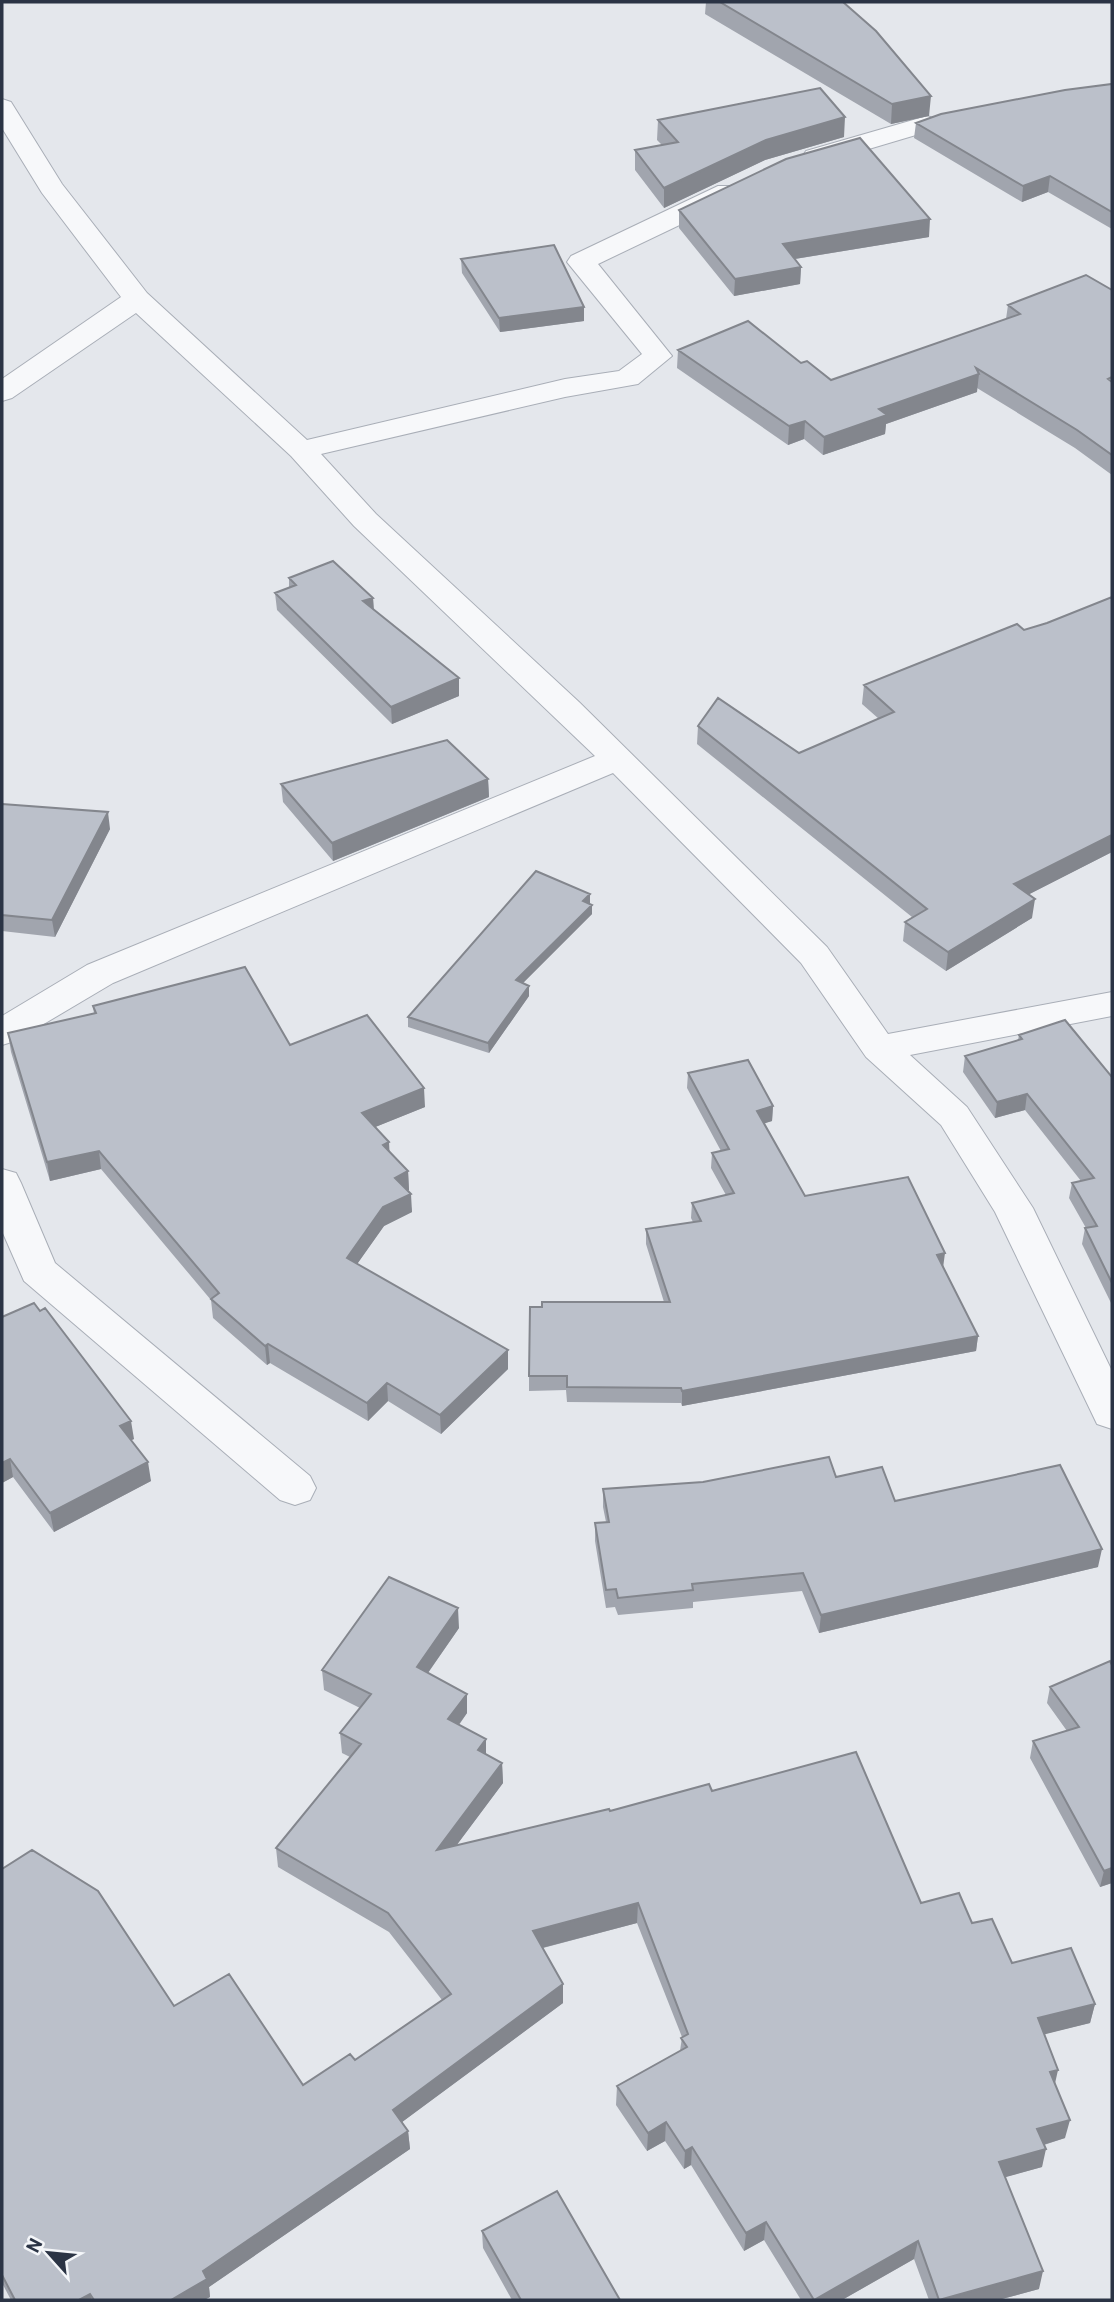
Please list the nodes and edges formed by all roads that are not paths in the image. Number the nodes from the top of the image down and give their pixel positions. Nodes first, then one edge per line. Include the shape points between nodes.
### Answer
1 (2, 107) edge
2 (927, 124) edge
3 (788, 164) edge
4 (751, 180) edge
5 (137, 299) junction
6 (2, 392) edge
7 (300, 450) junction
8 (618, 759) junction
9 (1112, 1004) edge
10 (2, 1032) edge
11 (879, 1048) junction
12 (2, 1183) edge
13 (1112, 1413) edge
14 (295, 1488) dead end

1 - 5 street via 51,187
2 - 3 street
4 - 7 street via 582,261 658,356 628,378 565,388
5 - 6 street
5 - 7 street
7 - 8 street via 365,520
8 - 10 street via 100,974
8 - 11 street via 814,955
9 - 11 street
11 - 13 street via 954,1116 1013,1208
12 - 14 street via 38,1271

